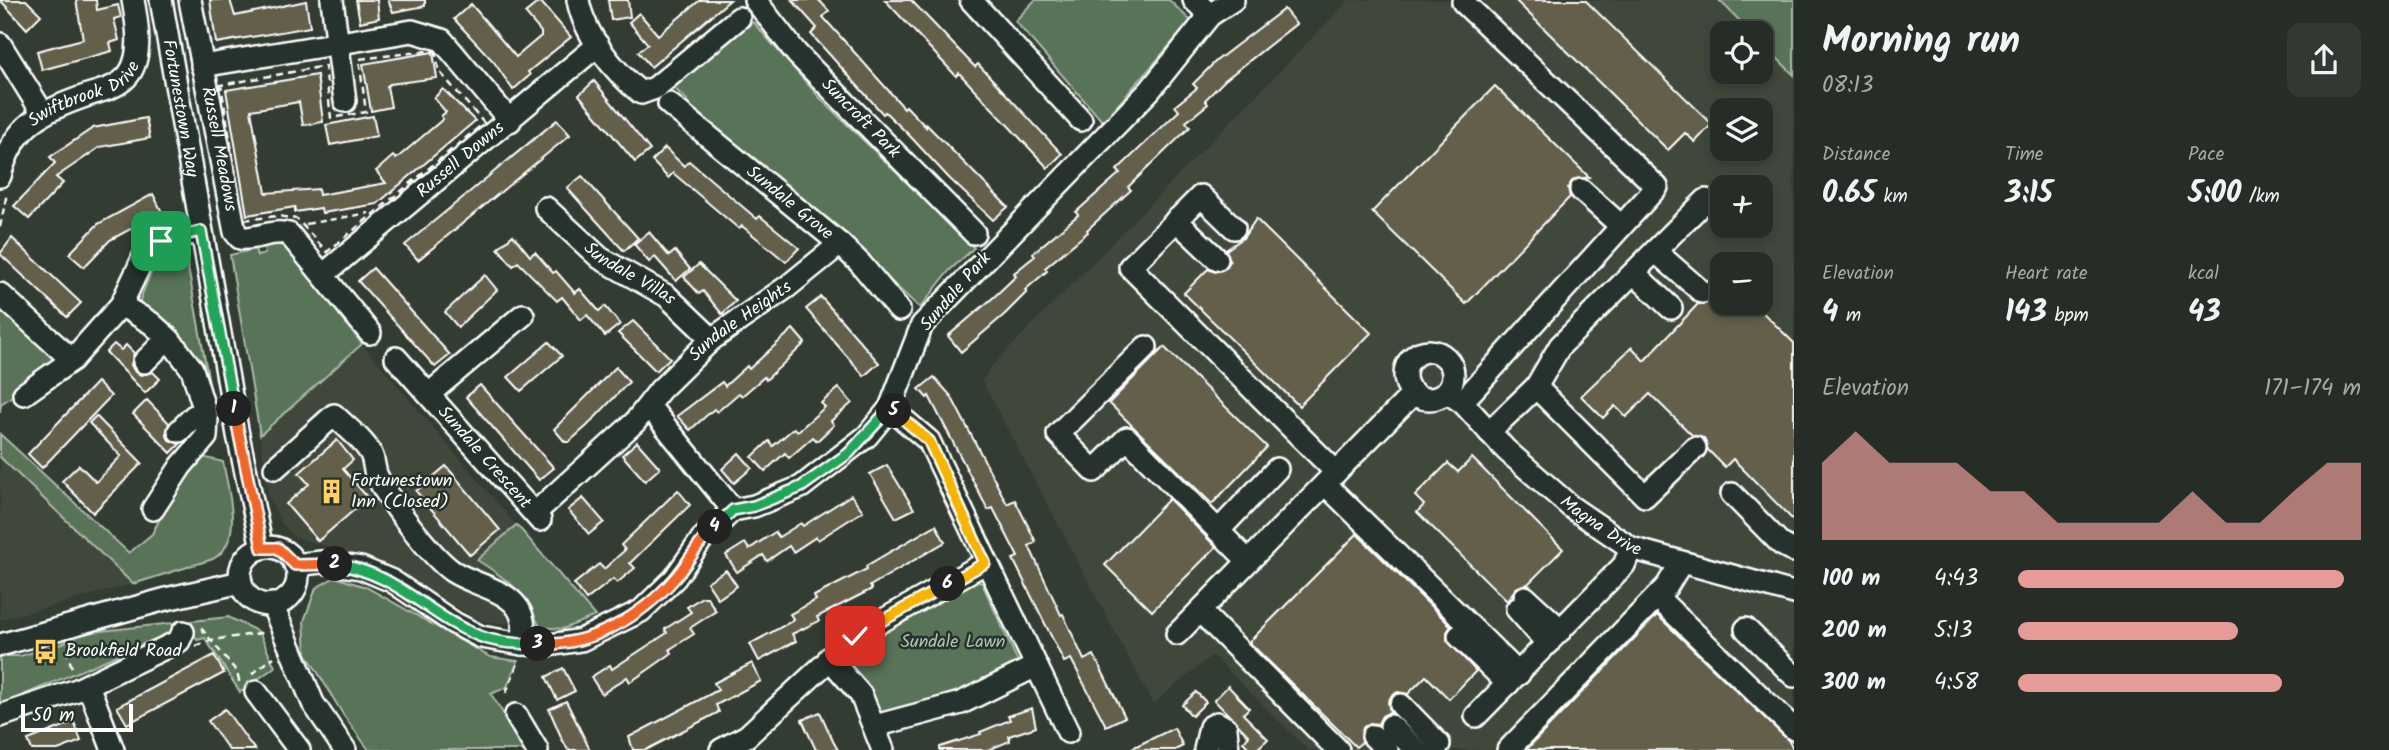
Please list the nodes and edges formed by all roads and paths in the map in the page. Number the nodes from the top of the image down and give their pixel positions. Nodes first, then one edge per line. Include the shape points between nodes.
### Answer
1 (133, 0) edge
2 (161, 0) edge
3 (190, 0) edge
4 (332, 0) edge
5 (578, 0) edge
6 (755, 0) edge
7 (971, 0) edge
8 (1194, 0) edge
9 (1233, 0) edge
10 (1463, 2) dead end
11 (1210, 15) junction
12 (739, 18) dead end
13 (0, 44) edge
14 (339, 45) junction
15 (598, 45) junction
16 (202, 66) junction
17 (345, 101) dead end
18 (669, 104) dead end
19 (42, 112) junction
20 (1081, 120) dead end
21 (510, 121) junction
22 (5, 181) edge
23 (1581, 190) dead end
24 (1706, 200) dead end
25 (546, 208) dead end
26 (375, 212) junction
27 (1176, 220) junction
28 (304, 225) junction
29 (1621, 226) junction
30 (0, 227) edge
31 (1234, 228) dead end
32 (201, 231) junction
33 (974, 233) dead end
34 (840, 244) junction
35 (1655, 251) junction
36 (1217, 259) dead end
37 (1634, 272) junction
38 (324, 274) junction
39 (1702, 292) dead end
40 (0, 294) edge
41 (121, 305) junction
42 (1671, 308) dead end
43 (900, 310) dead end
44 (523, 315) dead end
45 (370, 333) dead end
46 (712, 338) junction
47 (1146, 347) dead end
48 (396, 358) dead end
49 (72, 360) junction
50 (1536, 387) junction
51 (1413, 393) junction
52 (24, 394) dead end
53 (429, 394) junction
54 (1454, 397) junction
55 (649, 406) junction
56 (890, 408) junction
57 (1489, 432) junction
58 (1695, 449) dead end
59 (275, 468) dead end
60 (1278, 469) dead end
61 (1331, 478) junction
62 (1732, 495) dead end
63 (153, 509) dead end
64 (733, 510) junction
65 (538, 516) joint
66 (1218, 531) junction
67 (262, 548) junction
68 (1631, 548) junction
69 (1794, 551) edge
70 (1248, 561) junction
71 (985, 563) junction
72 (1681, 563) junction
73 (295, 565) junction
74 (241, 582) junction
75 (1794, 593) edge
76 (1657, 597) junction
77 (1521, 603) dead end
78 (272, 604) junction
79 (1200, 611) junction
80 (1746, 629) dead end
81 (189, 633) junction
82 (262, 633) dead end
83 (1177, 634) dead end
84 (1459, 636) dead end
85 (1554, 637) junction
86 (212, 640) junction
87 (0, 645) edge
88 (66, 649) dead end
89 (522, 650) junction
90 (274, 657) dead end
91 (829, 658) junction
92 (1036, 666) junction
93 (1794, 676) edge
94 (1513, 679) junction
95 (81, 681) junction
96 (248, 688) joint
97 (506, 694) dead end
98 (1401, 705) dead end
99 (516, 715) dead end
100 (0, 716) edge
101 (1476, 716) dead end
102 (1790, 718) edge
103 (874, 726) junction
104 (1068, 732) dead end
105 (1384, 737) edge
106 (113, 750) edge
107 (299, 750) edge
108 (345, 750) edge
109 (537, 750) edge
110 (721, 750) edge
111 (883, 750) edge
112 (1205, 750) edge
113 (1227, 750) edge
114 (1338, 750) edge
115 (1416, 750) edge
116 (1433, 750) edge
117 (1508, 750) edge

1 - 19 street, Swiftbrook Drive via 137,45 130,73 111,88
2 - 32 street, Fortunestown Way
3 - 16 street, Russell Meadows
4 - 14 street
5 - 15 street
6 - 33 street, Suncroft Park via 797,54
7 - 20 street
8 - 11 street
9 - 11 street, Sundale Park
10 - 29 street via 1657,187
11 - 56 street, Sundale Park via 1150,90 922,325
12 - 15 street via 655,88 641,93
13 - 19 street
14 - 16 street, Russell Meadows
14 - 17 street
14 - 21 street, Russell Meadows via 412,31 430,34 442,40
15 - 21 street, Russell Downs
16 - 38 street, Russell Meadows via 235,232 247,239 279,231 289,234
18 - 34 street, Sundale Grove
19 - 22 street, Swiftbrook Drive via 18,139
21 - 38 street, Russell Downs
22 - 30 path
23 - 29 street
24 - 35 street
25 - 46 street, Sundale Villas via 600,258 667,296
26 - 28 path
26 - 28 path via 327,252
26 - 28 path via 484,123 439,71 435,50 359,59 366,112 331,118 324,66 221,85 243,220 287,216
27 - 31 street via 1201,196
27 - 36 street
27 - 61 street via 1130,267
29 - 54 street
32 - 41 street via 161,241 146,252
32 - 67 street, Fortunestown Way
34 - 43 street, Sundale Grove
34 - 46 street, Sundale Heights
35 - 37 street
35 - 39 street
37 - 42 street
37 - 50 street via 1560,346
38 - 45 street
40 - 49 street
41 - 49 street
41 - 63 street via 160,331 192,369 207,418 206,437
44 - 53 street, Sundale Crescent
46 - 55 street, Sundale Heights
47 - 66 street via 1058,434 1094,471 1127,438
48 - 53 street, Sundale Crescent
49 - 52 street
50 - 57 street
50 - 58 street via 1645,496
51 - 54 street via 1426,399
51 - 54 street via 1405,371 1413,357 1428,351 1449,362
51 - 61 street
53 - 65 street, Sundale Crescent
54 - 57 street, Magna Drive
55 - 64 street
55 - 65 street, Sundale Heights
56 - 64 street, Sundale Park via 849,453 801,487
56 - 71 street via 929,441
57 - 68 street, Magna Drive via 1571,507
59 - 89 street via 334,415 371,453 377,475 400,514 452,571 513,601 522,619
60 - 66 street
61 - 70 street
61 - 94 street
62 - 69 street via 1781,544
64 - 89 street, Sundale Park via 641,611 581,640
66 - 70 street
67 - 73 street via 278,548
67 - 74 street via 242,565
68 - 72 street, Magna Drive
68 - 85 street via 1624,565
70 - 79 street
71 - 91 street via 855,636
71 - 92 street
72 - 75 street, Magna Drive
72 - 76 street
73 - 78 street via 298,574 293,591
73 - 89 street, Sundale Park via 321,562 361,568 392,581 481,637
74 - 78 street via 252,599
74 - 87 street
76 - 102 street
76 - 117 street
77 - 85 street
78 - 108 street via 313,702
79 - 83 street
79 - 114 street
80 - 93 street
81 - 86 path
81 - 86 path
81 - 95 street
82 - 86 path
84 - 94 street
85 - 94 street
88 - 95 path
89 - 97 path
90 - 96 path
91 - 103 street via 861,695
91 - 110 street via 747,736
92 - 103 street via 961,703
92 - 104 street
94 - 101 street
95 - 100 street
95 - 106 street
96 - 107 street
98 - 116 street via 1440,744
99 - 109 street
103 - 111 street
105 - 115 street
112 - 113 street via 1210,727 1217,723 1226,728

